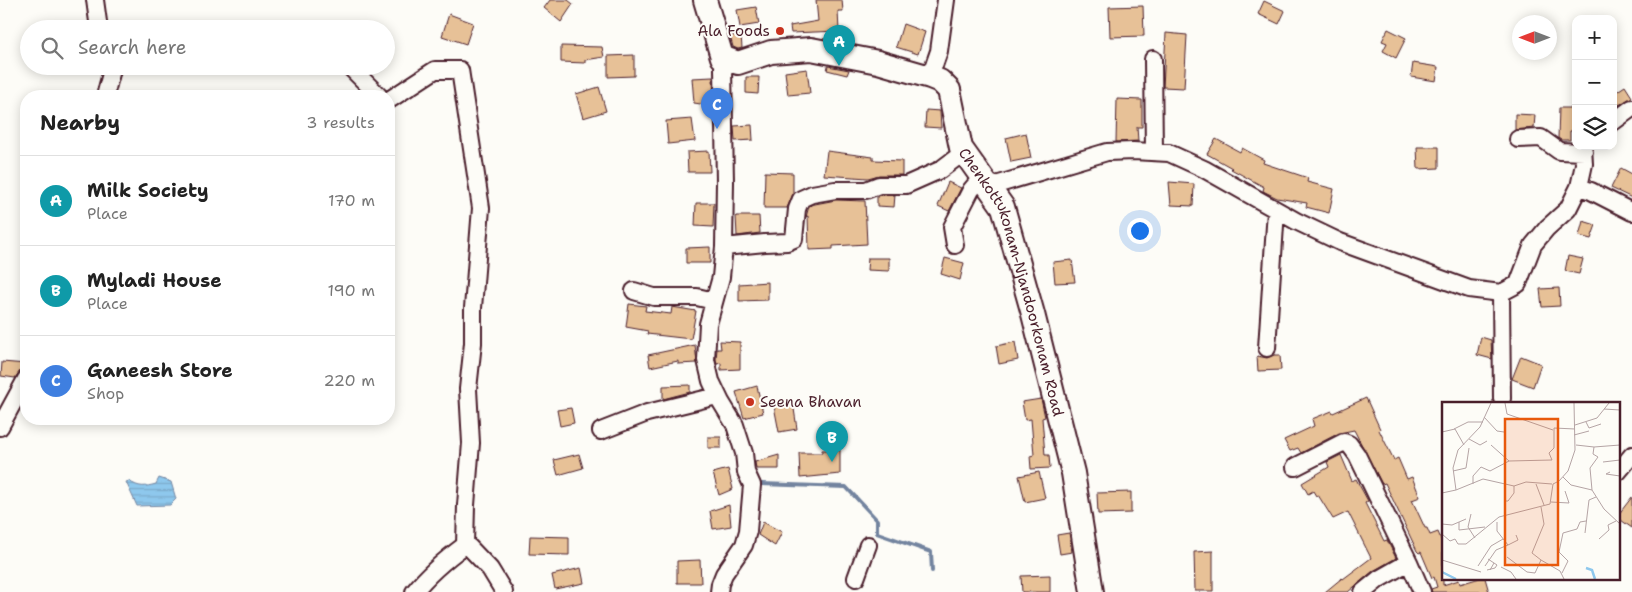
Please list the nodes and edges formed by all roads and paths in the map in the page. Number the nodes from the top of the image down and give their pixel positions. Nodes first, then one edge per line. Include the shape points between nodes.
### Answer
1 (95, 0) edge
2 (704, 0) edge
3 (946, 0) edge
4 (98, 20) edge
5 (727, 59) junction
6 (1153, 59) dead end
7 (111, 75) edge
8 (358, 75) edge
9 (930, 77) junction
10 (107, 90) edge
11 (373, 90) edge
12 (395, 96) edge
13 (1632, 108) edge
14 (1617, 119) edge
15 (1518, 139) dead end
16 (1572, 150) edge
17 (1584, 150) edge
18 (964, 152) junction
19 (1154, 152) junction
20 (986, 182) junction
21 (1579, 187) junction
22 (1276, 210) junction
23 (1632, 212) edge
24 (955, 245) dead end
25 (724, 247) junction
26 (634, 291) dead end
27 (1501, 292) junction
28 (714, 301) junction
29 (1267, 348) dead end
30 (20, 390) edge
31 (718, 396) junction
32 (1502, 399) dead end
33 (0, 427) edge
34 (601, 431) dead end
35 (1632, 455) edge
36 (1295, 467) dead end
37 (1620, 470) edge
38 (868, 545) dead end
39 (465, 546) junction
40 (1409, 562) junction
41 (856, 578) dead end
42 (414, 592) edge
43 (504, 592) edge
44 (719, 592) edge
45 (1092, 592) edge
46 (1363, 592) edge
47 (1422, 592) edge

1 - 4 street
2 - 5 main road via 722,57
3 - 9 street via 939,50
5 - 9 main road, Chenkottukonam-Njandoorkonam Road via 738,63 772,52 811,49 878,62
5 - 25 street via 722,68
6 - 19 street
7 - 10 street
8 - 11 street
9 - 18 main road, Chenkottukonam-Njandoorkonam Road via 949,90
12 - 39 street via 436,70 460,70 481,208 468,389 471,443
13 - 14 street
15 - 16 street via 1541,138 1559,151
17 - 21 street
18 - 20 main road, Chenkottukonam-Njandoorkonam Road
18 - 25 street via 940,170 906,184 879,184 866,190 834,190 801,198 794,239 787,242
19 - 20 street via 1107,152
19 - 22 street via 1170,154 1204,169
20 - 24 street via 971,190 952,227
20 - 45 main road, Chenkottukonam-Njandoorkonam Road via 1003,207 1035,324 1073,473
21 - 23 street
21 - 27 street via 1568,210 1533,245 1518,284
22 - 27 street via 1340,242 1432,276 1469,289
22 - 29 street
25 - 28 street
26 - 28 street via 654,297 697,297
27 - 32 street
28 - 31 street via 708,324 706,360
30 - 33 street
31 - 34 street via 646,413
31 - 44 street via 735,425 752,485 744,545 724,574
35 - 37 street
36 - 40 street via 1336,445 1349,444 1357,454
38 - 41 street
39 - 42 street via 425,577
39 - 43 street via 490,569
40 - 46 street
40 - 47 street

